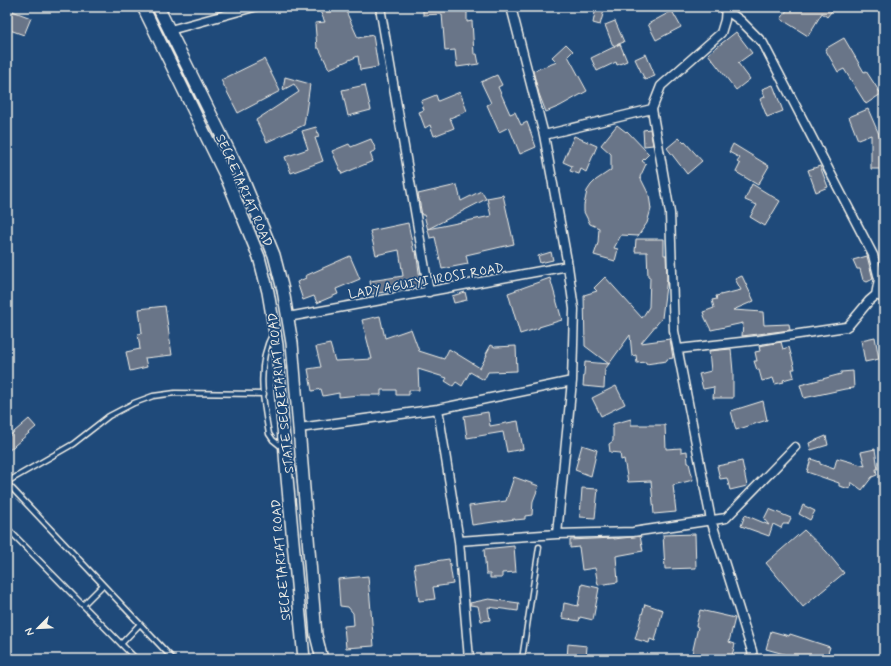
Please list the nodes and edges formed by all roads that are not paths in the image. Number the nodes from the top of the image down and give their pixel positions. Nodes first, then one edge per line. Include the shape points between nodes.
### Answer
1 (143, 7) edge
2 (158, 7) edge
3 (254, 7) edge
4 (380, 7) edge
5 (510, 7) edge
6 (726, 9) edge
7 (170, 30) junction
8 (652, 109) junction
9 (544, 135) junction
10 (568, 266) junction
11 (429, 292) junction
12 (880, 296) edge
13 (288, 317) junction
14 (274, 330) junction
15 (678, 349) junction
16 (572, 380) junction
17 (264, 394) junction
18 (438, 409) junction
19 (299, 428) junction
20 (795, 447) dead end
21 (285, 450) junction
22 (7, 482) edge
23 (711, 520) junction
24 (7, 528) edge
25 (557, 534) junction
26 (459, 541) junction
27 (539, 547) dead end
28 (103, 585) junction
29 (83, 605) junction
30 (140, 624) junction
31 (121, 644) junction
32 (136, 659) edge
33 (173, 659) edge
34 (304, 659) edge
35 (322, 659) edge
36 (469, 659) edge
37 (522, 659) edge
38 (753, 659) edge

1 - 14 street, SECRETARIAT ROAD via 246,222 259,257
2 - 7 street, STATE SECRETARIAT ROAD
3 - 7 street
4 - 11 street
5 - 9 street
6 - 8 street via 720,33 661,86
6 - 12 street via 763,43 873,255
7 - 13 street, STATE SECRETARIAT ROAD via 261,220 274,255
8 - 9 street
8 - 15 street via 670,213 674,331
9 - 10 street
10 - 11 street, LADY AGUIYI IROSI ROAD
10 - 16 street via 574,309
11 - 13 street, LADY AGUIYI IROSI ROAD
12 - 15 street via 869,301 846,327
13 - 19 street, STATE SECRETARIAT ROAD
14 - 17 lane via 263,359
14 - 21 street, SECRETARIAT ROAD
15 - 23 street
16 - 18 street
16 - 25 street
17 - 21 lane via 269,434
17 - 22 lane via 175,393 153,396 109,416 73,444
18 - 19 street
18 - 26 street
19 - 35 street, STATE SECRETARIAT ROAD via 316,635
20 - 23 street via 726,518
21 - 34 street, SECRETARIAT ROAD
22 - 28 lane
23 - 25 street via 633,532
23 - 38 street
24 - 29 lane
25 - 26 street
26 - 36 street
27 - 37 lane
28 - 29 lane
28 - 30 lane
29 - 31 lane
30 - 31 lane
30 - 33 lane
31 - 32 lane

